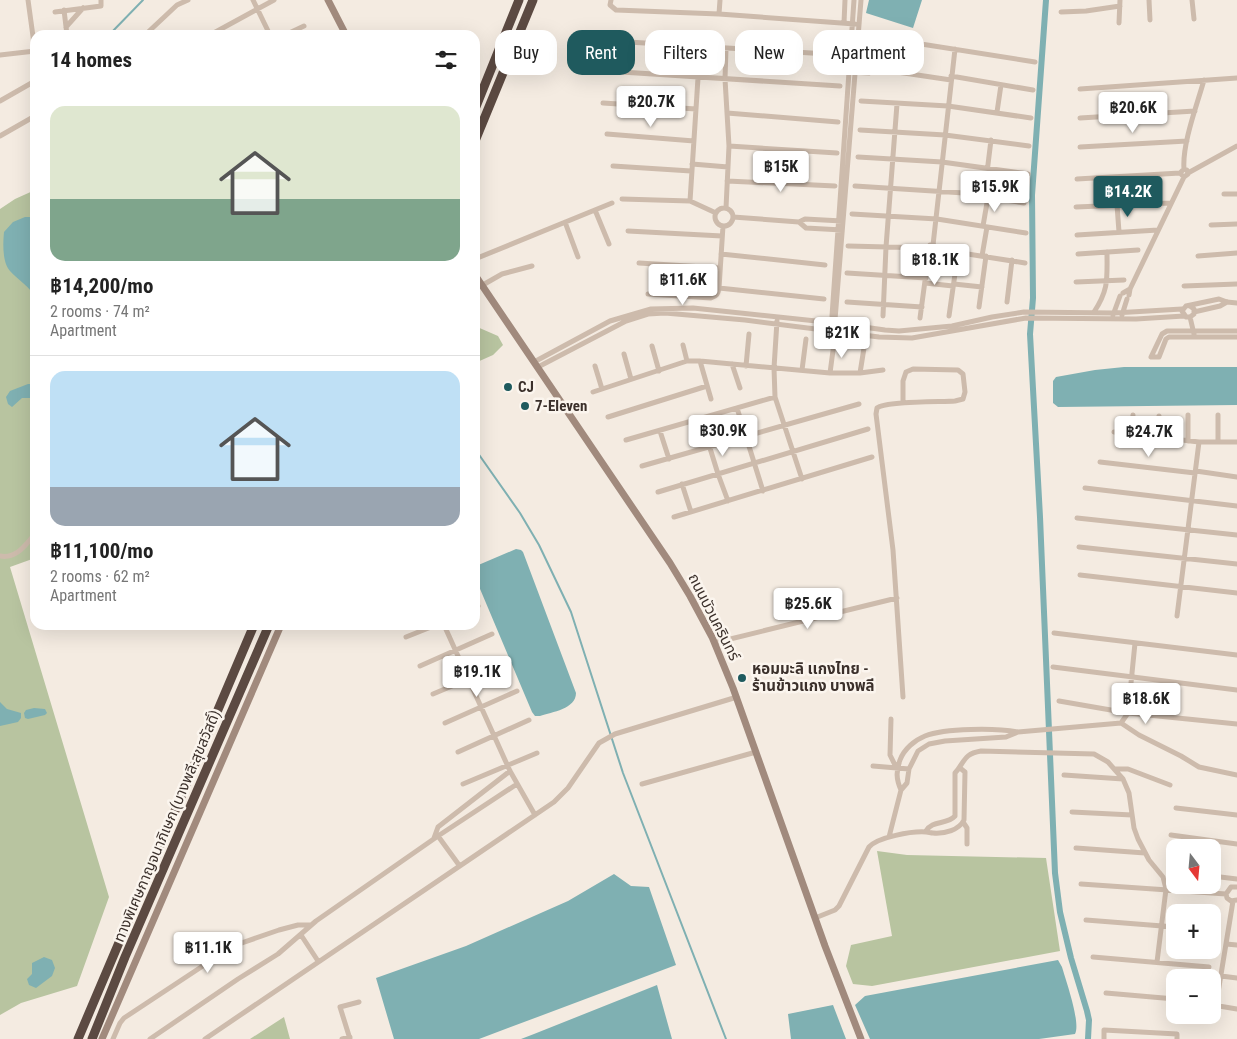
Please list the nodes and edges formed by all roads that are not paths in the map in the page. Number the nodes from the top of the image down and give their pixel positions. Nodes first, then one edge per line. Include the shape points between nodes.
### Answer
1 (28, 0) edge
2 (101, 0) edge
3 (188, 0) edge
4 (253, 0) edge
5 (274, 0) edge
6 (328, 0) edge
7 (520, 0) edge
8 (533, 0) edge
9 (611, 0) edge
10 (720, 0) edge
11 (845, 0) edge
12 (854, 0) edge
13 (861, 0) edge
14 (1120, 0) edge
15 (1149, 0) edge
16 (1192, 0) edge
17 (178, 3) edge
18 (1120, 6) junction
19 (84, 8) junction
20 (256, 9) junction
21 (64, 10) junction
22 (55, 12) dead end
23 (1061, 12) dead end
24 (719, 14) junction
25 (1150, 20) dead end
26 (1194, 20) dead end
27 (844, 23) junction
28 (1119, 23) dead end
29 (852, 24) junction
30 (858, 24) junction
31 (304, 26) dead end
32 (66, 27) junction
33 (32, 30) edge
34 (66, 30) edge
35 (150, 30) edge
36 (219, 30) edge
37 (267, 30) edge
38 (295, 30) edge
39 (343, 30) edge
40 (852, 30) edge
41 (857, 30) edge
42 (635, 43) edge
43 (924, 44) edge
44 (726, 49) junction
45 (955, 49) junction
46 (30, 51) edge
47 (813, 53) edge
48 (0, 55) edge
49 (1035, 62) dead end
50 (635, 73) edge
51 (852, 75) edge
52 (923, 75) edge
53 (698, 78) junction
54 (951, 78) junction
55 (1237, 78) edge
56 (725, 79) junction
57 (1204, 80) junction
58 (30, 84) edge
59 (1001, 85) junction
60 (840, 86) dead end
61 (1080, 89) dead end
62 (1033, 90) dead end
63 (480, 97) edge
64 (0, 101) edge
65 (861, 101) dead end
66 (604, 103) dead end
67 (897, 104) junction
68 (948, 106) junction
69 (696, 109) junction
70 (1195, 111) junction
71 (997, 112) junction
72 (727, 113) junction
73 (1031, 118) dead end
74 (1080, 118) dead end
75 (30, 119) edge
76 (838, 122) dead end
77 (480, 129) edge
78 (860, 130) dead end
79 (895, 133) junction
80 (607, 134) dead end
81 (945, 135) junction
82 (0, 136) edge
83 (991, 140) junction
84 (694, 141) junction
85 (1187, 141) junction
86 (728, 146) junction
87 (1029, 146) dead end
88 (1237, 146) edge
89 (1080, 147) dead end
90 (837, 153) dead end
91 (858, 157) dead end
92 (893, 160) junction
93 (942, 162) junction
94 (692, 164) junction
95 (613, 166) dead end
96 (728, 167) junction
97 (988, 169) junction
98 (692, 171) junction
99 (1184, 173) junction
100 (1028, 174) dead end
101 (1077, 179) dead end
102 (727, 180) junction
103 (835, 186) dead end
104 (855, 186) dead end
105 (891, 188) junction
106 (939, 191) junction
107 (1224, 194) dead end
108 (1237, 194) edge
109 (986, 197) junction
110 (622, 199) dead end
111 (690, 201) junction
112 (612, 203) dead end
113 (1024, 203) dead end
114 (1171, 203) junction
115 (1117, 205) junction
116 (1076, 207) dead end
117 (726, 208) junction
118 (595, 210) junction
119 (716, 212) junction
120 (852, 214) dead end
121 (889, 216) junction
122 (733, 217) junction
123 (937, 219) junction
124 (841, 221) junction
125 (564, 222) junction
126 (799, 222) junction
127 (1237, 224) edge
128 (1211, 225) dead end
129 (722, 226) junction
130 (985, 226) junction
131 (841, 230) junction
132 (1158, 230) junction
133 (628, 231) dead end
134 (1119, 232) junction
135 (1026, 233) dead end
136 (1077, 235) dead end
137 (722, 236) junction
138 (609, 244) dead end
139 (848, 246) dead end
140 (886, 247) junction
141 (934, 247) junction
142 (929, 250) junction
143 (1138, 250) dead end
144 (1107, 252) junction
145 (958, 253) junction
146 (1237, 253) edge
147 (721, 254) junction
148 (1078, 254) dead end
149 (984, 256) junction
150 (1198, 256) dead end
151 (480, 257) edge
152 (578, 257) dead end
153 (1012, 260) junction
154 (638, 263) dead end
155 (1025, 263) dead end
156 (825, 264) dead end
157 (532, 266) dead end
158 (720, 268) junction
159 (847, 273) dead end
160 (885, 275) junction
161 (925, 280) junction
162 (1124, 280) dead end
163 (1107, 281) junction
164 (1076, 282) dead end
165 (480, 283) edge
166 (1237, 284) edge
167 (953, 285) junction
168 (1184, 286) dead end
169 (480, 287) edge
170 (982, 287) junction
171 (719, 288) junction
172 (1130, 288) junction
173 (648, 294) dead end
174 (824, 299) dead end
175 (847, 302) dead end
176 (1007, 302) dead end
177 (1227, 302) junction
178 (1237, 303) edge
179 (884, 304) junction
180 (1190, 306) junction
181 (922, 307) junction
182 (979, 307) dead end
183 (1182, 309) junction
184 (1094, 312) junction
185 (1194, 312) junction
186 (1025, 315) junction
187 (1045, 315) junction
188 (1113, 315) junction
189 (1122, 315) junction
190 (883, 316) dead end
191 (949, 316) dead end
192 (1184, 316) junction
193 (778, 317) junction
194 (1190, 317) junction
195 (920, 318) dead end
196 (834, 323) junction
197 (777, 324) junction
198 (912, 330) junction
199 (1237, 330) edge
200 (833, 332) junction
201 (749, 334) dead end
202 (1194, 334) junction
203 (1237, 337) edge
204 (912, 338) junction
205 (806, 339) dead end
206 (834, 343) dead end
207 (683, 345) dead end
208 (652, 346) dead end
209 (864, 348) dead end
210 (624, 354) dead end
211 (687, 361) junction
212 (700, 361) junction
213 (536, 364) junction
214 (732, 364) junction
215 (595, 366) dead end
216 (746, 366) junction
217 (774, 368) junction
218 (802, 370) junction
219 (883, 370) dead end
220 (659, 371) junction
221 (830, 373) junction
222 (860, 373) junction
223 (631, 379) junction
224 (707, 386) junction
225 (740, 388) dead end
226 (602, 389) junction
227 (592, 392) dead end
228 (776, 397) junction
229 (711, 398) dead end
230 (859, 404) dead end
231 (903, 404) junction
232 (737, 408) junction
233 (1188, 414) dead end
234 (1218, 415) dead end
235 (1133, 416) dead end
236 (1159, 416) dead end
237 (608, 417) dead end
238 (701, 419) junction
239 (784, 425) junction
240 (868, 429) dead end
241 (660, 431) junction
242 (1114, 432) dead end
243 (1131, 434) junction
244 (745, 436) junction
245 (1159, 438) junction
246 (626, 440) dead end
247 (1188, 440) junction
248 (1199, 442) junction
249 (1218, 442) junction
250 (1237, 442) edge
251 (709, 447) junction
252 (793, 452) junction
253 (872, 457) dead end
254 (669, 459) junction
255 (1100, 462) dead end
256 (754, 463) junction
257 (642, 466) dead end
258 (1196, 472) junction
259 (718, 474) junction
260 (1237, 476) edge
261 (802, 479) junction
262 (682, 484) junction
263 (1085, 488) dead end
264 (763, 491) junction
265 (658, 492) dead end
266 (728, 501) junction
267 (1192, 501) junction
268 (1237, 506) edge
269 (692, 512) junction
270 (674, 517) dead end
271 (1077, 518) dead end
272 (1188, 530) junction
273 (1237, 535) edge
274 (30, 539) edge
275 (1078, 547) dead end
276 (0, 556) edge
277 (1184, 559) junction
278 (1237, 564) edge
279 (1080, 575) dead end
280 (1181, 587) junction
281 (1237, 592) edge
282 (897, 598) junction
283 (1177, 616) dead end
284 (252, 630) edge
285 (267, 630) edge
286 (279, 630) edge
287 (424, 630) edge
288 (446, 630) edge
289 (1054, 633) dead end
290 (492, 634) dead end
291 (406, 638) dead end
292 (714, 643) junction
293 (1135, 643) junction
294 (456, 650) junction
295 (1237, 655) edge
296 (504, 664) dead end
297 (420, 666) dead end
298 (1053, 668) dead end
299 (1132, 676) junction
300 (468, 679) junction
301 (1237, 690) edge
302 (517, 692) dead end
303 (433, 694) dead end
304 (736, 697) junction
305 (903, 697) dead end
306 (1059, 701) dead end
307 (481, 707) junction
308 (1128, 714) junction
309 (891, 719) dead end
310 (529, 720) dead end
311 (445, 723) dead end
312 (1121, 723) junction
313 (1237, 724) edge
314 (944, 732) junction
315 (1018, 732) junction
316 (494, 736) junction
317 (945, 741) junction
318 (458, 752) dead end
319 (756, 752) junction
320 (537, 753) dead end
321 (872, 766) dead end
322 (508, 768) junction
323 (960, 768) junction
324 (897, 769) junction
325 (909, 769) junction
326 (1116, 769) junction
327 (1064, 775) dead end
328 (1237, 775) edge
329 (1123, 779) junction
330 (463, 784) dead end
331 (517, 784) junction
332 (642, 784) dead end
333 (1170, 784) dead end
334 (901, 790) junction
335 (1176, 808) dead end
336 (1072, 812) dead end
337 (535, 815) junction
338 (1132, 815) junction
339 (1237, 815) edge
340 (945, 821) junction
341 (963, 822) junction
342 (926, 831) junction
343 (948, 831) junction
344 (1171, 835) dead end
345 (436, 837) junction
346 (889, 837) junction
347 (967, 844) dead end
348 (1237, 844) edge
349 (1076, 848) dead end
350 (1145, 853) junction
351 (458, 866) junction
352 (1237, 871) edge
353 (1221, 877) edge
354 (1237, 879) edge
355 (1081, 884) dead end
356 (1236, 886) edge
357 (1166, 889) junction
358 (1221, 894) edge
359 (1226, 894) junction
360 (1235, 901) edge
361 (1235, 912) edge
362 (815, 918) junction
363 (1086, 920) dead end
364 (311, 925) junction
365 (1161, 926) junction
366 (1166, 927) edge
367 (301, 935) junction
368 (1226, 944) junction
369 (1237, 945) edge
370 (1093, 957) dead end
371 (318, 961) junction
372 (1157, 962) junction
373 (1210, 968) dead end
374 (1221, 976) joint
375 (1237, 978) edge
376 (1106, 993) dead end
377 (1166, 998) edge
378 (359, 1002) dead end
379 (1221, 1006) edge
380 (1237, 1009) edge
381 (350, 1038) edge
382 (78, 1039) edge
383 (92, 1039) edge
384 (102, 1039) edge
385 (113, 1039) edge
386 (150, 1039) edge
387 (205, 1039) edge
388 (342, 1039) edge
389 (861, 1039) edge
390 (1104, 1039) edge
391 (1176, 1039) edge

1 - 33 street
2 - 19 street via 101,6
3 - 17 street
4 - 20 street
5 - 20 street
6 - 39 street
7 - 63 highway
8 - 77 highway
9 - 24 street via 612,8 616,10
10 - 24 street
11 - 27 street
12 - 29 street
13 - 30 street
14 - 18 street
15 - 25 street
16 - 26 street
17 - 35 street
18 - 23 street
18 - 28 street
19 - 21 street
19 - 32 street
20 - 36 street
20 - 37 street
21 - 22 street
21 - 32 street
24 - 27 street
27 - 29 street
29 - 30 street
29 - 40 street
30 - 41 street
31 - 38 street
32 - 34 street
42 - 44 street
43 - 45 street
44 - 47 street
44 - 56 street
45 - 49 street
45 - 54 street
46 - 48 street
50 - 53 street
51 - 124 street
52 - 54 street
53 - 56 street
53 - 69 street
54 - 59 street
54 - 68 street
55 - 57 street
56 - 60 street
56 - 72 street
57 - 61 street
57 - 70 street
58 - 64 street
59 - 62 street
59 - 71 street
65 - 67 street
66 - 69 street
67 - 68 street
67 - 79 street
68 - 71 street
68 - 81 street
69 - 84 street
70 - 74 street
70 - 85 street
71 - 73 street
72 - 76 street
72 - 86 street
75 - 82 street
78 - 79 street
79 - 81 street
79 - 92 street
80 - 84 street
81 - 83 street
81 - 93 street
83 - 87 street
83 - 97 street
84 - 94 street
85 - 89 street
85 - 99 street
86 - 90 street
86 - 96 street
88 - 99 street
91 - 92 street
92 - 93 street
92 - 105 street
93 - 97 street
93 - 106 street
94 - 96 street
94 - 98 street
95 - 98 street
96 - 102 street
97 - 100 street
97 - 109 street
98 - 111 street
99 - 101 street
99 - 114 street
102 - 103 street
102 - 117 street
104 - 105 street
105 - 106 street
105 - 121 street
106 - 109 street
106 - 123 street
107 - 108 street
109 - 113 street
109 - 130 street
110 - 111 street
111 - 119 street
112 - 118 street
114 - 115 street
114 - 132 street
115 - 116 street
115 - 134 street
117 - 119 street
117 - 122 street
118 - 125 street
118 - 138 street
119 - 129 street via 715,219
120 - 121 street
121 - 123 street
121 - 140 street
122 - 126 street
122 - 129 street via 730,224
123 - 130 street
123 - 141 street
124 - 126 street via 805,219
124 - 131 street
125 - 151 street
125 - 152 street
126 - 131 street via 806,228
127 - 128 street
129 - 137 street
130 - 135 street
130 - 149 street
131 - 196 street
132 - 134 street
132 - 172 street
133 - 137 street
134 - 136 street
137 - 147 street
139 - 140 street
140 - 142 street
140 - 160 street
141 - 142 street via 933,252
141 - 145 street
142 - 161 street
143 - 144 street
144 - 148 street
144 - 163 street
145 - 149 street
145 - 167 street
146 - 150 street
147 - 156 street
147 - 158 street
149 - 153 street
149 - 170 street
153 - 155 street
153 - 176 street
154 - 158 street
157 - 165 street
158 - 171 street
159 - 160 street
160 - 161 street
160 - 179 street
161 - 167 street
161 - 181 street
162 - 163 street
163 - 164 street
163 - 184 street
166 - 168 street
167 - 170 street
167 - 191 street
169 - 213 street, ถนนบัวนครินทร์
170 - 182 street
171 - 173 street via 718,294 711,298
171 - 174 street
172 - 188 street via 1122,295
172 - 189 street
175 - 179 street
177 - 178 street
177 - 180 street via 1219,299
177 - 185 street
179 - 181 street
179 - 190 street
180 - 183 street
180 - 185 street
181 - 195 street
183 - 189 street
183 - 192 street
184 - 187 street
184 - 188 street
185 - 194 street
186 - 187 street
186 - 198 street
186 - 204 street
187 - 188 street
188 - 189 street
189 - 192 street
192 - 194 street
193 - 196 street
193 - 197 street
193 - 213 street via 693,308 651,309 610,321
194 - 202 street
196 - 198 street
196 - 200 street
197 - 200 street
197 - 213 street via 648,314 626,321
197 - 217 street
198 - 204 street
199 - 202 street
200 - 204 street
201 - 216 street
202 - 202 street via 1166,339 1159,357 1151,357 1164,331
202 - 203 street
205 - 218 street
206 - 221 street
207 - 211 street
208 - 220 street
209 - 222 street
210 - 223 street
211 - 212 street
211 - 220 street
212 - 214 street
212 - 224 street
213 - 292 street, ถนนบัวนครินทร์ via 670,563
214 - 216 street
214 - 225 street
215 - 226 street
216 - 217 street
217 - 218 street
217 - 228 street
218 - 221 street
219 - 222 street
220 - 223 street
221 - 222 street
223 - 226 street
224 - 229 street
224 - 237 street
226 - 227 street
228 - 232 street
228 - 239 street
230 - 239 street
231 - 231 street via 963,399 963,374 958,370 913,369 906,372
231 - 282 street via 881,404 876,408
232 - 238 street
232 - 244 street
233 - 247 street
234 - 249 street
235 - 243 street
236 - 245 street
238 - 241 street
238 - 251 street
239 - 244 street
239 - 252 street
240 - 252 street
241 - 246 street
241 - 254 street
242 - 243 street
243 - 245 street
244 - 251 street
244 - 256 street
245 - 247 street
247 - 248 street
248 - 249 street
248 - 258 street
249 - 250 street
251 - 254 street
251 - 259 street
252 - 256 street
252 - 261 street
253 - 261 street
254 - 257 street
255 - 258 street
256 - 259 street
256 - 264 street
258 - 260 street
258 - 267 street
259 - 262 street
259 - 266 street
261 - 264 street
262 - 265 street
262 - 269 street
263 - 267 street
264 - 266 street
266 - 269 street
267 - 268 street
267 - 272 street
269 - 270 street
271 - 272 street
272 - 273 street
272 - 277 street
274 - 276 street via 12,556
275 - 277 street
277 - 278 street
277 - 280 street
279 - 280 street
280 - 281 street
280 - 283 street
282 - 292 street
282 - 305 street
284 - 382 highway, ทางพิเศษกาญจนาภิเษก (บางพลี-สุขสวัสดิ์)
285 - 383 highway, ทางพิเศษกาญจนาภิเษก (บางพลี-สุขสวัสดิ์)
286 - 384 street
287 - 291 street
288 - 294 street
289 - 293 street
290 - 294 street
292 - 304 street, ถนนบัวนครินทร์
293 - 295 street
293 - 299 street
294 - 297 street
294 - 300 street
296 - 300 street
298 - 299 street
299 - 301 street
299 - 308 street
300 - 303 street
300 - 307 street
302 - 307 street
304 - 319 street, ถนนบัวนครินทร์
304 - 337 street via 614,734 599,743 561,796
306 - 308 street
307 - 311 street
307 - 316 street
308 - 312 street
308 - 313 street
309 - 324 street via 890,755
310 - 316 street
312 - 315 street
312 - 328 street via 1199,767
314 - 315 street
314 - 317 street
314 - 324 street via 925,736 911,744
315 - 317 street via 1006,737
316 - 318 street
316 - 322 street
317 - 325 street via 929,744 918,751
319 - 332 street
319 - 362 street, ถนนบัวนครินทร์
320 - 322 street
321 - 324 street
322 - 330 street
322 - 331 street
322 - 345 street via 438,827
323 - 326 street via 967,756 981,751 1094,754
323 - 340 street via 955,773 955,816
323 - 341 street via 965,772
324 - 325 street
324 - 334 street
325 - 334 street via 907,783
326 - 329 street
326 - 333 street via 1128,769
327 - 329 street
329 - 338 street
331 - 337 street
331 - 345 street
334 - 346 street
335 - 339 street
336 - 338 street
337 - 351 street
338 - 350 street
340 - 342 street via 932,825
340 - 343 street
341 - 343 street
341 - 347 street via 967,828
342 - 343 street via 932,834
342 - 346 street
344 - 348 street
345 - 351 street
345 - 364 street
346 - 362 street via 869,846 839,906
349 - 350 street
350 - 357 street via 1163,877
351 - 371 street
352 - 354 street
353 - 354 street
354 - 356 street
355 - 357 street
356 - 359 street
357 - 365 street
358 - 359 street
359 - 360 street via 1227,898
360 - 361 street
361 - 368 street
362 - 389 street, ถนนบัวนครินทร์
363 - 365 street
364 - 367 street
364 - 385 street via 279,930 227,949 124,1018
365 - 366 street
365 - 372 street
367 - 371 street
367 - 386 street via 278,954
368 - 369 street
368 - 374 street
370 - 372 street
371 - 387 street
372 - 373 street
374 - 375 street
376 - 377 street
378 - 381 street via 340,1007
379 - 380 street
381 - 388 street
390 - 391 street via 1104,1030 1177,1034

